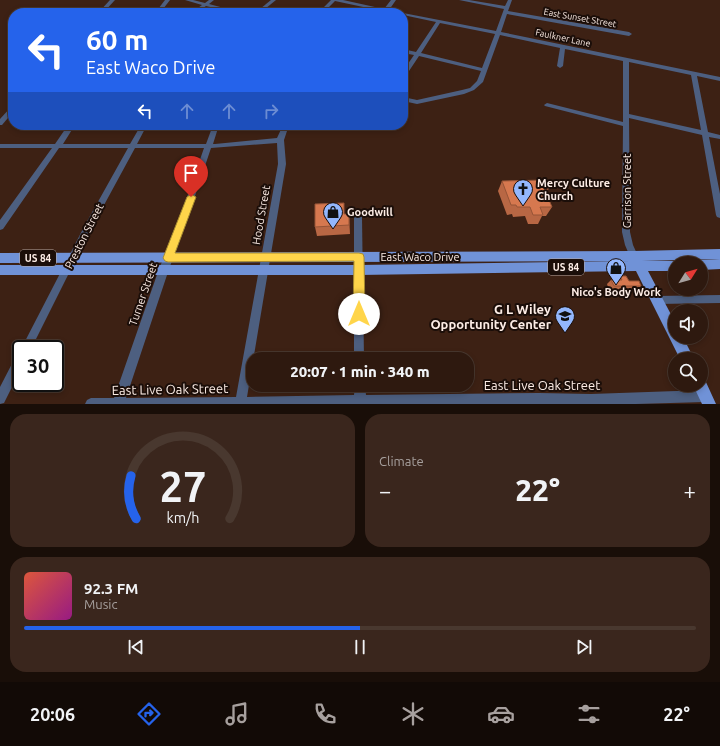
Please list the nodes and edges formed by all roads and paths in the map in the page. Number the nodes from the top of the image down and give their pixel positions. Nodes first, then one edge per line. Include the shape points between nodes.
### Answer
1 (113, 0) edge
2 (168, 0) edge
3 (187, 0) edge
4 (212, 0) edge
5 (274, 0) edge
6 (335, 0) edge
7 (394, 0) edge
8 (461, 0) edge
9 (510, 0) edge
10 (206, 4) junction
11 (105, 8) edge
12 (162, 8) edge
13 (200, 8) edge
14 (222, 8) edge
15 (264, 8) edge
16 (326, 8) edge
17 (368, 8) edge
18 (387, 8) edge
19 (506, 10) junction
20 (408, 15) edge
21 (439, 21) junction
22 (498, 34) junction
23 (629, 34) dead end
24 (563, 47) junction
25 (408, 52) edge
26 (417, 54) junction
27 (626, 60) junction
28 (560, 66) dead end
29 (408, 68) edge
30 (484, 70) junction
31 (694, 74) junction
32 (720, 79) edge
33 (408, 100) edge
34 (547, 105) dead end
35 (8, 114) edge
36 (626, 115) junction
37 (0, 123) edge
38 (626, 125) junction
39 (68, 130) edge
40 (141, 130) edge
41 (214, 130) edge
42 (284, 130) edge
43 (706, 134) junction
44 (720, 137) edge
45 (280, 140) junction
46 (0, 146) edge
47 (131, 146) junction
48 (209, 146) junction
49 (56, 147) junction
50 (720, 214) edge
51 (358, 217) dead end
52 (0, 228) edge
53 (720, 254) edge
54 (72, 257) junction
55 (266, 257) junction
56 (359, 257) junction
57 (0, 258) edge
58 (168, 258) junction
59 (637, 262) junction
60 (720, 264) edge
61 (668, 265) edge
62 (708, 265) edge
63 (164, 269) junction
64 (264, 269) junction
65 (0, 270) edge
66 (66, 270) junction
67 (359, 270) junction
68 (657, 300) junction
69 (720, 300) edge
70 (668, 321) edge
71 (31, 340) edge
72 (360, 352) edge
73 (12, 376) edge
74 (705, 395) edge
75 (0, 399) edge
76 (360, 402) edge
77 (592, 402) edge
78 (240, 403) edge
79 (91, 404) edge
80 (118, 404) edge

1 - 11 street
2 - 12 street
3 - 10 street
4 - 10 street
5 - 15 street
6 - 16 street
6 - 17 street
7 - 18 street
8 - 19 street, East Sunset Street
9 - 19 street
10 - 13 street
10 - 14 street
19 - 22 street
19 - 23 street, East Sunset Street
20 - 21 street, Faulkner Lane
21 - 22 street, Faulkner Lane
21 - 26 street
22 - 24 street, Faulkner Lane
22 - 30 street
24 - 27 street, Faulkner Lane
24 - 28 street
25 - 26 street
26 - 29 street
26 - 30 street
27 - 31 street, Faulkner Lane
27 - 36 street, Garrison Street
30 - 33 street via 480,82 472,89 417,102
31 - 32 street, Faulkner Lane
31 - 43 street
34 - 38 street
35 - 37 street
36 - 38 street, Garrison Street
36 - 43 street
38 - 59 street, Garrison Street via 626,232
39 - 49 street
40 - 47 street, Preston Street
41 - 48 street, Turner Street
42 - 45 street, Hood Street
43 - 44 street
43 - 50 street
45 - 48 street
45 - 55 street, Hood Street via 282,164
46 - 49 street
47 - 48 street
47 - 49 street
47 - 54 street, Preston Street
48 - 58 street, Turner Street
49 - 52 street
51 - 56 street
53 - 59 main road, East Waco Drive / US 84
54 - 57 main road, East Waco Drive / US 84
54 - 58 main road, East Waco Drive / US 84
54 - 66 street, Preston Street
55 - 56 main road, East Waco Drive / US 84
55 - 58 main road, East Waco Drive / US 84
55 - 64 street, Hood Street
56 - 59 main road, East Waco Drive / US 84
56 - 67 street
58 - 63 street, Turner Street
59 - 61 main road, East Waco Drive / US 84
59 - 67 main road, East Waco Drive / US 84
59 - 68 main road, Garrison Street
60 - 62 main road
63 - 64 main road, East Waco Drive / US 84
63 - 66 main road, East Waco Drive / US 84
63 - 80 street, Turner Street
64 - 67 main road, East Waco Drive / US 84
64 - 78 street, Hood Street
65 - 66 main road, East Waco Drive / US 84
66 - 71 street, Preston Street
67 - 72 street
68 - 69 street
68 - 70 main road, Garrison Street
73 - 75 street
74 - 77 street, East Live Oak Street
76 - 77 street, East Live Oak Street via 539,399
76 - 78 street, East Live Oak Street
78 - 80 street, East Live Oak Street
79 - 80 street, East Live Oak Street

